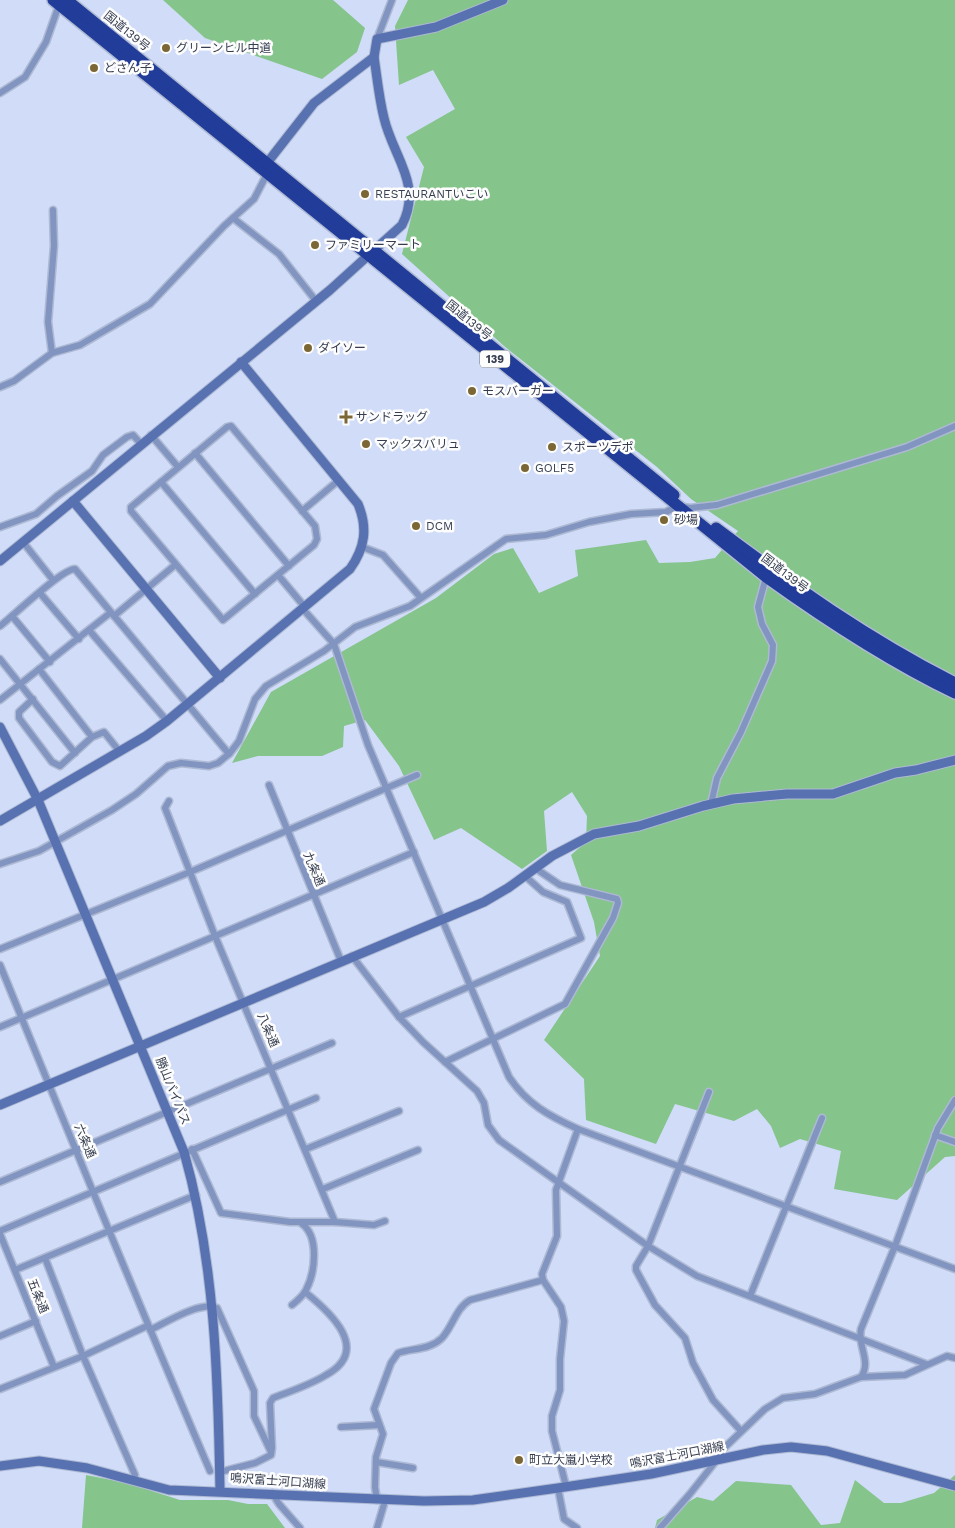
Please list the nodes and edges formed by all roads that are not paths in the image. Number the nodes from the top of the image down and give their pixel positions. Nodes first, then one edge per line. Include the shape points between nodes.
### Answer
1 (392, 0) edge
2 (503, 0) edge
3 (60, 2) edge
4 (377, 39) junction
5 (374, 57) junction
6 (0, 94) edge
7 (267, 168) junction
8 (54, 210) dead end
9 (233, 218) junction
10 (371, 253) junction
11 (316, 301) junction
12 (52, 353) junction
13 (241, 362) junction
14 (0, 387) edge
15 (955, 426) edge
16 (151, 434) junction
17 (141, 444) junction
18 (196, 453) junction
19 (178, 467) junction
20 (339, 480) junction
21 (161, 482) junction
22 (73, 501) junction
23 (677, 506) junction
24 (690, 508) junction
25 (302, 511) junction
26 (0, 527) edge
27 (23, 542) junction
28 (362, 547) junction
29 (0, 561) edge
30 (175, 565) junction
31 (289, 566) junction
32 (278, 575) junction
33 (766, 576) junction
34 (52, 580) junction
35 (146, 589) junction
36 (40, 593) junction
37 (255, 594) junction
38 (421, 598) junction
39 (303, 607) junction
40 (112, 614) junction
41 (12, 616) junction
42 (0, 626) edge
43 (89, 630) junction
44 (78, 638) junction
45 (334, 644) junction
46 (0, 659) edge
47 (50, 662) junction
48 (39, 669) junction
49 (220, 678) junction
50 (20, 683) junction
51 (955, 684) edge
52 (955, 694) edge
53 (33, 699) junction
54 (0, 700) edge
55 (188, 704) junction
56 (167, 721) junction
57 (0, 727) edge
58 (92, 737) junction
59 (120, 752) junction
60 (75, 753) junction
61 (229, 754) junction
62 (955, 760) edge
63 (417, 775) dead end
64 (268, 785) dead end
65 (387, 787) junction
66 (38, 800) junction
67 (169, 802) dead end
68 (711, 804) junction
69 (0, 821) edge
70 (286, 831) junction
71 (55, 842) junction
72 (414, 852) junction
73 (0, 864) edge
74 (535, 868) junction
75 (190, 872) junction
76 (525, 876) junction
77 (313, 894) junction
78 (86, 914) junction
79 (442, 919) junction
80 (216, 936) junction
81 (0, 949) edge
82 (352, 956) junction
83 (341, 961) junction
84 (0, 965) edge
85 (113, 979) junction
86 (470, 985) junction
87 (244, 1002) junction
88 (399, 1017) junction
89 (21, 1018) junction
90 (0, 1027) edge
91 (492, 1039) junction
92 (332, 1043) dead end
93 (141, 1045) junction
94 (445, 1062) junction
95 (272, 1068) junction
96 (48, 1084) junction
97 (710, 1092) dead end
98 (316, 1098) dead end
99 (955, 1100) edge
100 (0, 1105) edge
101 (290, 1110) junction
102 (168, 1111) junction
103 (399, 1111) dead end
104 (822, 1118) dead end
105 (578, 1129) junction
106 (935, 1135) junction
107 (955, 1142) edge
108 (76, 1149) junction
109 (188, 1150) junction
110 (306, 1150) junction
111 (418, 1150) dead end
112 (678, 1166) junction
113 (0, 1182) edge
114 (559, 1182) junction
115 (323, 1189) junction
116 (94, 1190) junction
117 (196, 1194) junction
118 (786, 1206) junction
119 (385, 1221) dead end
120 (336, 1222) junction
121 (301, 1223) junction
122 (110, 1231) junction
123 (0, 1232) edge
124 (648, 1246) junction
125 (895, 1246) junction
126 (45, 1258) junction
127 (15, 1270) junction
128 (955, 1270) edge
129 (543, 1280) junction
130 (305, 1292) junction
131 (750, 1296) junction
132 (211, 1305) junction
133 (292, 1305) dead end
134 (36, 1321) junction
135 (148, 1328) junction
136 (0, 1336) edge
137 (859, 1337) junction
138 (83, 1356) junction
139 (955, 1358) edge
140 (926, 1364) junction
141 (54, 1367) junction
142 (861, 1377) junction
143 (0, 1389) edge
144 (379, 1425) junction
145 (341, 1427) dead end
146 (741, 1431) junction
147 (271, 1453) junction
148 (716, 1461) junction
149 (376, 1462) junction
150 (0, 1466) edge
151 (413, 1468) dead end
152 (210, 1471) dead end
153 (220, 1472) junction
154 (134, 1481) junction
155 (955, 1486) edge
156 (562, 1487) junction
157 (220, 1490) junction
158 (272, 1493) junction
159 (381, 1501) junction
160 (564, 1519) junction
161 (300, 1528) edge
162 (377, 1528) edge
163 (563, 1528) edge
164 (577, 1528) edge
165 (660, 1528) edge

1 - 4 street
2 - 4 street via 436,26
3 - 6 street via 46,42 25,77
3 - 7 highway, 国道139号 / 139
4 - 5 street
5 - 7 street via 314,103
5 - 10 street via 384,120 410,184 410,198 409,212 402,225
7 - 9 street via 254,199
7 - 10 highway, 国道139号 / 139
8 - 12 street via 48,322
9 - 11 street via 279,254
9 - 12 street via 150,304 80,345
10 - 11 street
10 - 23 highway, 国道139号 / 139
10 - 24 highway, 国道139号 / 139
11 - 13 street
12 - 14 street via 14,381
13 - 16 street
13 - 20 street
15 - 24 street via 907,446 785,486 717,505
16 - 17 street
16 - 19 street
17 - 22 street
17 - 26 street via 133,435 127,436 103,455 92,471 36,514
18 - 19 street
18 - 25 street via 231,426
18 - 31 street
19 - 21 street
20 - 25 street
20 - 28 street via 358,504 364,519
21 - 30 street via 131,507 131,511
21 - 37 street
22 - 27 street
22 - 35 street
23 - 24 street
23 - 33 highway, 国道139号 / 139
23 - 38 street via 666,512 631,514 546,535 506,539
24 - 51 highway, 国道139号 / 139 via 839,618
25 - 31 street via 315,526 317,538
27 - 29 street
27 - 34 street
28 - 38 street via 382,554
28 - 39 street via 350,569
30 - 35 street
30 - 37 street via 223,620
31 - 32 street
32 - 37 street
32 - 39 street
33 - 52 highway, 国道139号 / 139 via 852,636
33 - 68 street via 758,607 762,624 773,645 772,661 717,778
34 - 36 street
34 - 40 street via 69,568 75,569
35 - 40 street
35 - 49 street
36 - 41 street
36 - 44 street
38 - 45 street via 410,606 355,627
39 - 45 street
39 - 49 street
40 - 43 street
40 - 55 street
41 - 42 street
41 - 47 street
43 - 44 street
43 - 56 street
44 - 47 street
45 - 61 street via 266,686 255,699 240,741
45 - 65 street via 368,745
46 - 50 street
47 - 48 street
48 - 50 street
48 - 58 street
49 - 55 street
50 - 53 street
50 - 54 street
53 - 60 street
53 - 60 street via 19,712 19,718 52,762 60,766
55 - 56 street
55 - 61 street
56 - 59 street
57 - 66 street, 勝山バイパス
58 - 59 street via 104,732
58 - 60 street
59 - 66 street
61 - 71 street via 208,766 181,763 168,766 136,794
62 - 68 street via 895,773 833,794 787,794
63 - 65 street
64 - 70 street, 九条通
65 - 70 street
65 - 72 street
66 - 69 street
66 - 71 street, 勝山バイパス
67 - 75 street, 八条通 via 165,808
68 - 74 street via 639,826 594,834
70 - 75 street
70 - 77 street, 九条通
71 - 73 street via 26,857
71 - 78 street, 勝山バイパス
72 - 77 street
72 - 79 street
74 - 76 street
74 - 91 street via 560,885 613,897 618,903 613,918 565,1004
75 - 78 street
75 - 80 street, 八条通
76 - 79 street via 484,902
76 - 86 street via 544,892 567,902 581,938
77 - 80 street
77 - 83 street, 九条通
78 - 81 street
78 - 85 street, 勝山バイパス
79 - 82 street
79 - 86 street
80 - 85 street
80 - 87 street, 八条通
82 - 83 street
82 - 88 street
83 - 87 street
84 - 89 street, 六条通
85 - 89 street
85 - 93 street, 勝山バイパス
86 - 88 street
86 - 91 street
87 - 93 street
87 - 95 street, 八条通
88 - 94 street
89 - 90 street
89 - 96 street, 六条通
91 - 94 street
91 - 105 street via 519,1092 545,1114
92 - 95 street
93 - 96 street
93 - 102 street, 勝山バイパス
94 - 114 street via 477,1091 484,1103 488,1125 499,1140
95 - 101 street, 八条通
95 - 102 street
96 - 100 street
96 - 108 street, 六条通
97 - 112 street
98 - 101 street
99 - 106 street
101 - 109 street
101 - 110 street, 八条通
102 - 108 street
102 - 109 street, 勝山バイパス
103 - 110 street
104 - 118 street
105 - 112 street
105 - 114 street
106 - 107 street
106 - 125 street
108 - 113 street
108 - 116 street, 六条通
109 - 116 street
109 - 117 street, 勝山バイパス
109 - 121 street via 222,1214
110 - 115 street, 八条通
111 - 115 street
112 - 118 street
112 - 124 street
114 - 124 street
114 - 129 street via 556,1190 559,1229 542,1274
115 - 120 street, 八条通
116 - 122 street, 六条通
116 - 123 street
117 - 122 street
117 - 132 street, 勝山バイパス
118 - 125 street
118 - 131 street
119 - 120 street via 374,1226
120 - 121 street
121 - 130 street via 305,1225 313,1245 312,1274
122 - 126 street
122 - 135 street, 六条通
123 - 127 street, 五条通
124 - 131 street via 697,1276
124 - 146 street via 636,1270 655,1305 685,1338 693,1363 713,1400
125 - 128 street
125 - 137 street
126 - 127 street
126 - 138 street
127 - 134 street, 五条通
129 - 144 street via 470,1300 463,1304 441,1339 421,1349 398,1353 374,1409
129 - 156 street via 561,1307 564,1321 560,1390 552,1423
130 - 133 street
130 - 147 street via 340,1326 346,1341 346,1355 327,1375 273,1398 270,1403
131 - 137 street
132 - 135 street
132 - 147 street via 217,1308 254,1391 254,1416
132 - 153 street, 勝山バイパス
134 - 136 street
134 - 141 street, 五条通
135 - 138 street
135 - 152 street, 六条通
137 - 140 street
137 - 142 street via 865,1358 865,1371
138 - 141 street
138 - 154 street
139 - 140 street via 947,1356
140 - 142 street via 905,1375
141 - 143 street
142 - 146 street via 815,1394 783,1398
144 - 145 street
144 - 149 street via 383,1434
146 - 148 street
147 - 153 street via 255,1464
148 - 155 street, 鳴沢富士河口湖線 via 762,1450 827,1451
148 - 156 street, 鳴沢富士河口湖線
148 - 165 street
149 - 151 street
149 - 159 street via 375,1487
150 - 154 street, 鳴沢富士河口湖線 via 39,1461 87,1468
153 - 157 street, 勝山バイパス
154 - 157 street, 鳴沢富士河口湖線 via 169,1490
156 - 159 street, 鳴沢富士河口湖線 via 473,1500
156 - 160 street
157 - 158 street, 鳴沢富士河口湖線
158 - 159 street, 鳴沢富士河口湖線
158 - 161 street
159 - 162 street
160 - 163 street
160 - 164 street

